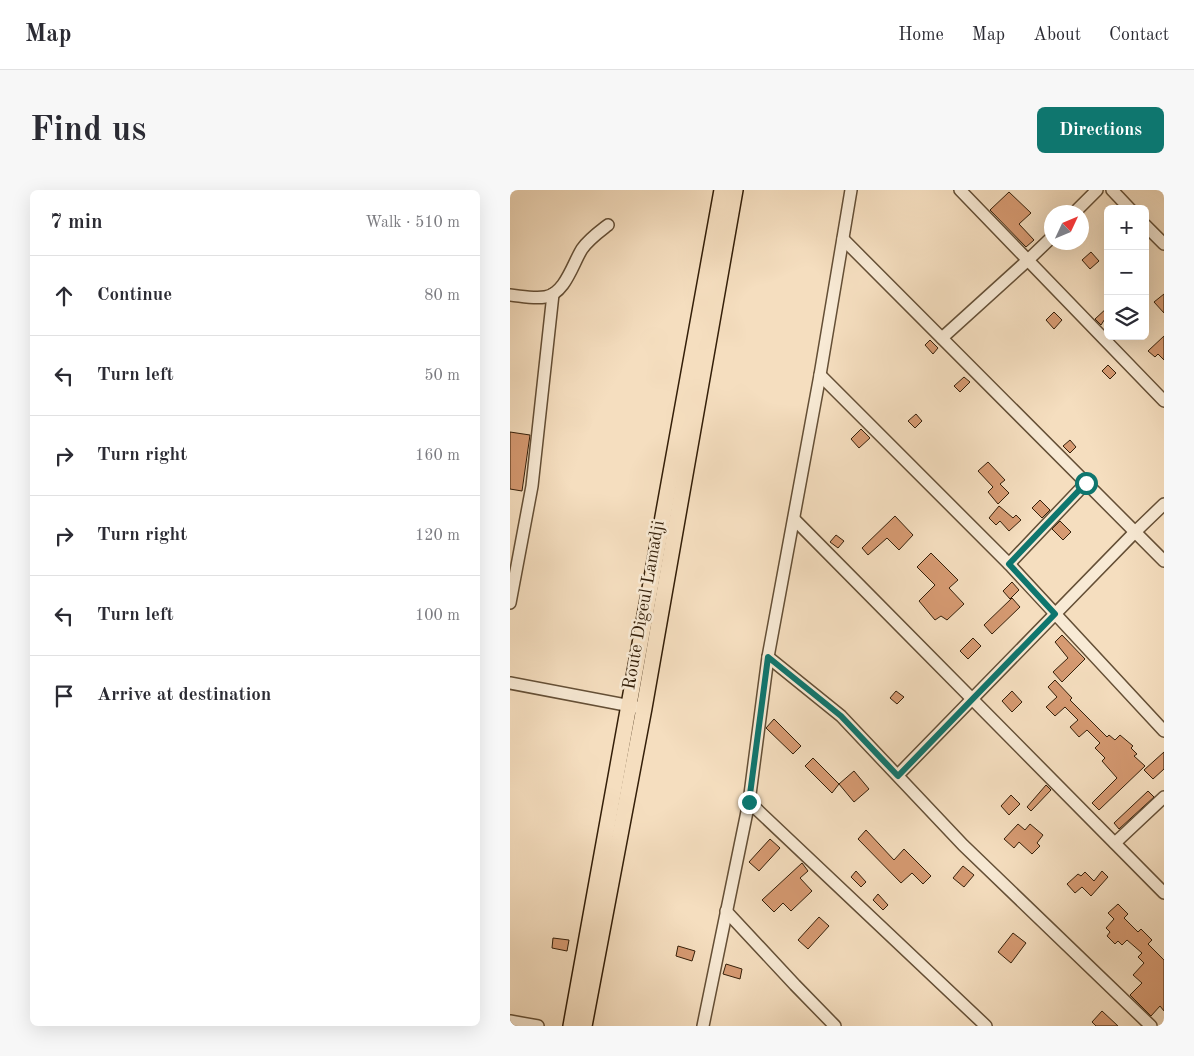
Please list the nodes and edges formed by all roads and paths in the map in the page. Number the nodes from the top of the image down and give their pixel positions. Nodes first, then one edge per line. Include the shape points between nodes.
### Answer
1 (722, 190) edge
2 (735, 190) edge
3 (851, 190) edge
4 (960, 190) edge
5 (1097, 190) edge
6 (1112, 190) edge
7 (1082, 205) edge
8 (1126, 205) edge
9 (608, 225) dead end
10 (1149, 229) edge
11 (843, 239) junction
12 (1164, 244) edge
13 (1044, 245) edge
14 (1028, 260) junction
15 (553, 294) junction
16 (510, 295) edge
17 (942, 338) junction
18 (820, 375) junction
19 (1164, 401) edge
20 (1086, 483) junction
21 (1164, 504) edge
22 (794, 519) junction
23 (1135, 532) junction
24 (1164, 561) edge
25 (1009, 564) junction
26 (510, 603) edge
27 (1055, 614) junction
28 (768, 657) junction
29 (510, 683) edge
30 (972, 699) junction
31 (637, 707) junction
32 (1164, 730) edge
33 (898, 776) junction
34 (1164, 797) edge
35 (749, 802) junction
36 (1115, 843) junction
37 (1164, 893) edge
38 (726, 911) junction
39 (510, 1021) edge
40 (538, 1026) edge
41 (571, 1026) edge
42 (584, 1026) edge
43 (702, 1026) edge
44 (835, 1026) edge
45 (986, 1026) edge
46 (1151, 1026) edge

1 - 31 main road, Route Digeul Lamadji
2 - 31 main road, Route Digeul Lamadji
3 - 11 street
4 - 14 street
5 - 7 street
6 - 8 street
9 - 15 street via 583,247 562,286
10 - 12 street
11 - 17 street
11 - 18 street
13 - 14 street
14 - 17 street
14 - 19 street
15 - 16 street via 546,297
15 - 26 street via 532,486
17 - 20 street
18 - 22 street
18 - 25 street
20 - 23 street
20 - 25 street
21 - 23 street
22 - 28 street
22 - 30 street
23 - 24 street
23 - 27 street
25 - 27 street
27 - 30 street
27 - 32 street
28 - 33 street via 841,716
28 - 35 street
29 - 31 street
30 - 33 street
30 - 36 street
31 - 41 main road, Route Digeul Lamadji
31 - 42 main road, Route Digeul Lamadji
33 - 46 street via 963,845
34 - 36 street
35 - 38 street
35 - 45 street
36 - 37 street
38 - 43 street
38 - 44 street
39 - 40 street

